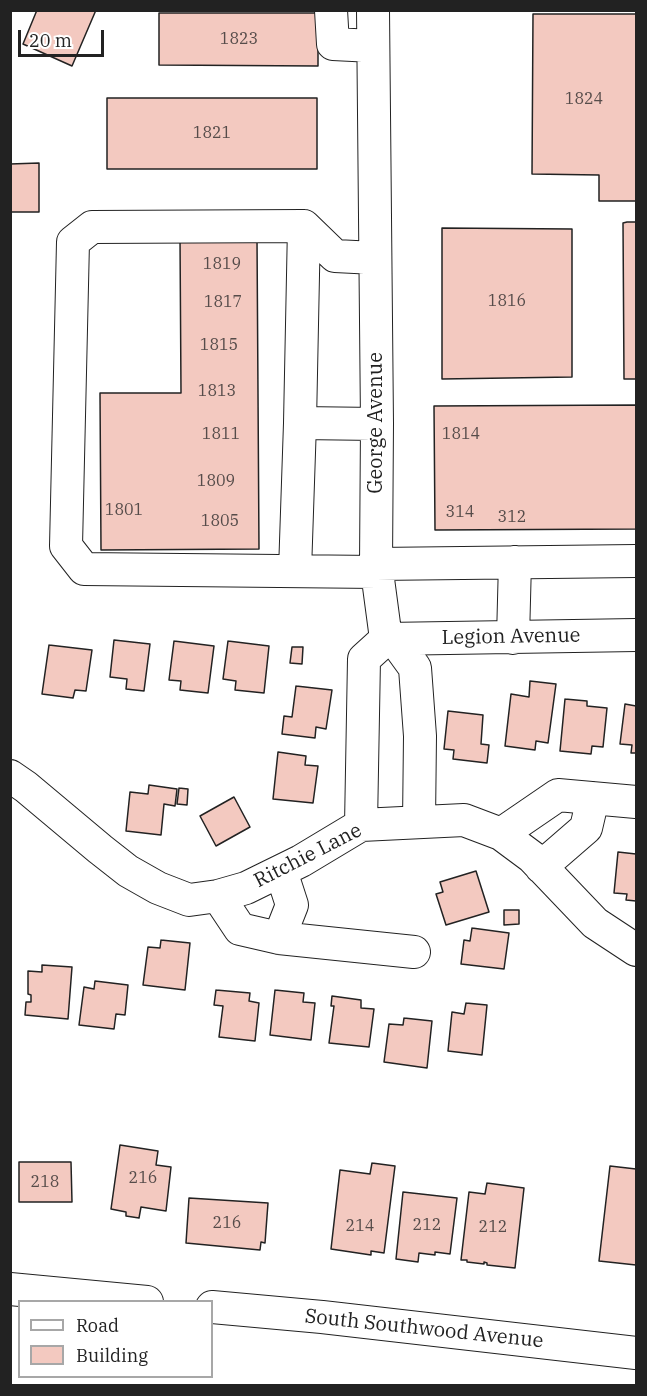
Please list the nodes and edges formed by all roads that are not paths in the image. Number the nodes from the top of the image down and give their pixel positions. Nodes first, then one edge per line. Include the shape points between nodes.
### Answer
1 (331, 10) edge
2 (373, 10) edge
3 (373, 46) junction
4 (304, 226) junction
5 (375, 258) junction
6 (300, 423) junction
7 (377, 424) junction
8 (636, 561) edge
9 (515, 562) junction
10 (376, 568) junction
11 (295, 571) junction
12 (636, 635) edge
13 (513, 638) junction
14 (390, 639) junction
15 (10, 776) edge
16 (593, 798) junction
17 (636, 802) edge
18 (419, 822) junction
19 (361, 825) junction
20 (501, 834) junction
21 (542, 867) junction
22 (281, 871) junction
23 (218, 896) junction
24 (279, 938) junction
25 (636, 950) edge
26 (414, 952) dead end
27 (10, 1289) edge
28 (126, 1300) edge
29 (213, 1307) edge
30 (636, 1353) edge

1 - 3 street via 333,44
2 - 3 street, George Avenue
3 - 5 street, George Avenue
4 - 5 street via 335,256
4 - 6 street
4 - 11 street via 92,227 73,242 66,546 84,569
5 - 7 street, George Avenue
6 - 7 street
6 - 11 street
7 - 10 street, George Avenue
8 - 9 street
9 - 10 street
9 - 13 street
10 - 11 street
10 - 14 street, George Avenue
12 - 13 street, Legion Avenue
13 - 14 street, Legion Avenue
14 - 18 street via 416,668
14 - 19 street via 364,659
15 - 23 street, Ritchie Lane via 128,871 189,900
16 - 17 street
16 - 20 street via 558,795
16 - 21 street via 586,828
18 - 19 street, Ritchie Lane
18 - 20 street, Ritchie Lane via 464,820
19 - 22 street, Ritchie Lane
20 - 21 street, Ritchie Lane
21 - 25 street, Ritchie Lane via 595,923
22 - 23 street, Ritchie Lane
22 - 24 street via 292,904
23 - 24 street via 240,929
24 - 26 street
27 - 28 street
29 - 30 street, South Southwood Avenue

